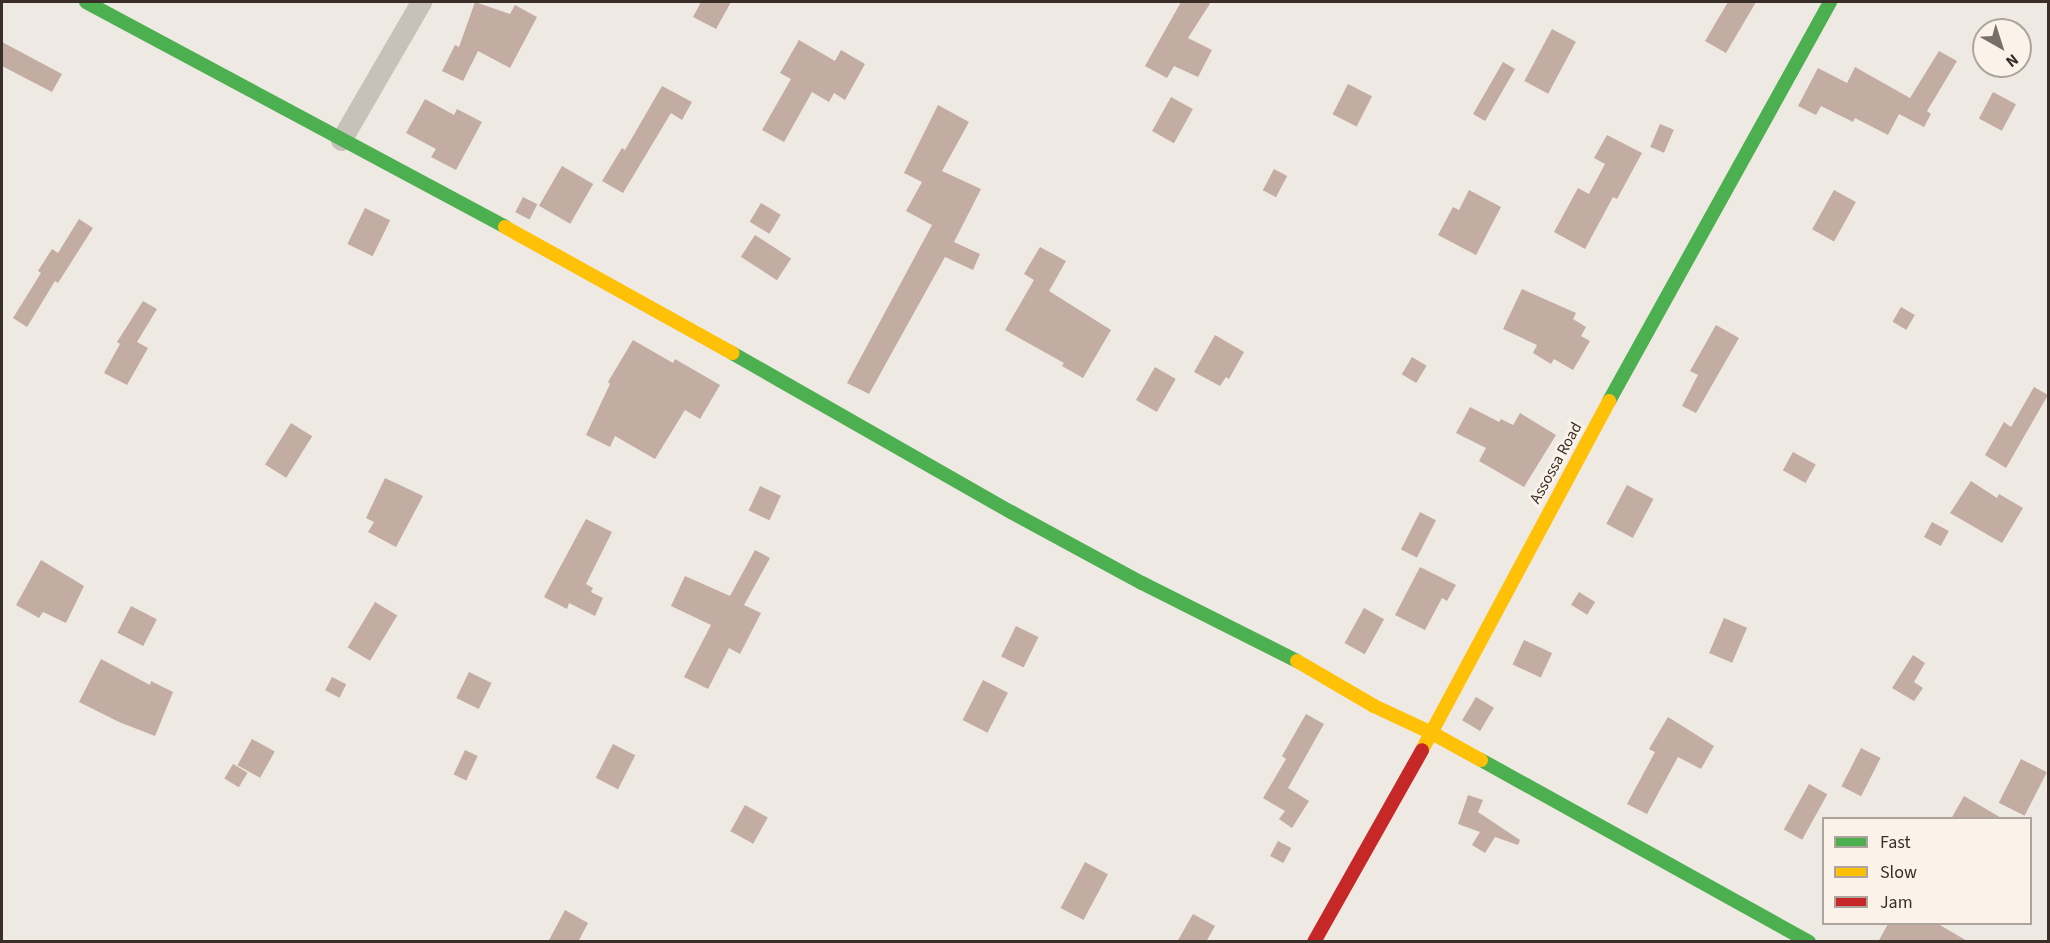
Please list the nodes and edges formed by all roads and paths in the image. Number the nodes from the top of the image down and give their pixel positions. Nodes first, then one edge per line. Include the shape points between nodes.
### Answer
1 (86, 2) edge
2 (421, 2) edge
3 (1830, 2) edge
4 (341, 140) junction
5 (1432, 733) junction
6 (1314, 942) edge
7 (1809, 942) edge

1 - 4 street
2 - 4 street
3 - 5 street, Assossa Road via 1545,516
4 - 5 street via 615,286 1031,523
5 - 6 street, Assossa Road
5 - 7 street

